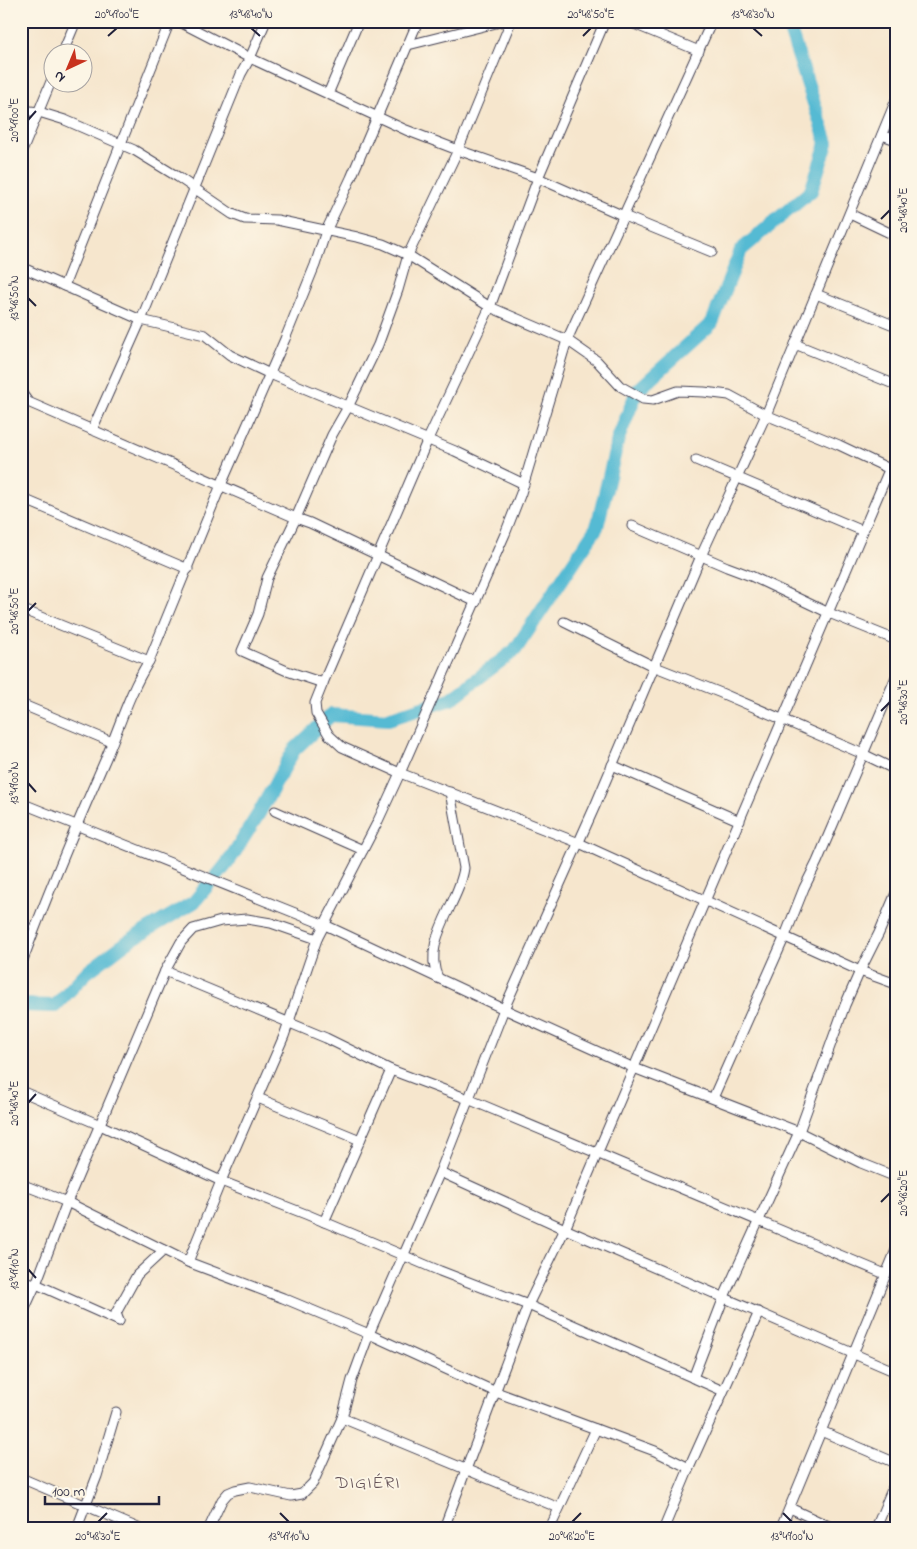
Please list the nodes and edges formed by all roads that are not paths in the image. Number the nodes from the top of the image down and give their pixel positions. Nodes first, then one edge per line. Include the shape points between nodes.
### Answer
1 (76, 21) edge
2 (170, 21) edge
3 (178, 21) edge
4 (266, 21) edge
5 (359, 21) edge
6 (418, 21) edge
7 (504, 21) edge
8 (511, 21) edge
9 (605, 21) edge
10 (627, 21) edge
11 (712, 21) edge
12 (67, 42) edge
13 (408, 45) junction
14 (699, 51) junction
15 (250, 58) junction
16 (47, 92) edge
17 (328, 94) junction
18 (896, 100) edge
19 (21, 110) edge
20 (39, 112) junction
21 (377, 117) junction
22 (882, 135) junction
23 (896, 140) edge
24 (121, 144) junction
25 (458, 150) junction
26 (21, 154) edge
27 (538, 178) junction
28 (195, 189) junction
29 (850, 214) junction
30 (624, 216) junction
31 (326, 231) junction
32 (896, 236) edge
33 (712, 252) dead end
34 (408, 255) junction
35 (21, 267) edge
36 (64, 286) junction
37 (816, 294) junction
38 (490, 307) junction
39 (141, 320) junction
40 (896, 326) edge
41 (567, 340) junction
42 (795, 344) junction
43 (270, 374) junction
44 (896, 385) edge
45 (21, 392) edge
46 (348, 407) junction
47 (766, 415) junction
48 (92, 430) junction
49 (428, 439) junction
50 (696, 460) dead end
51 (892, 471) edge
52 (736, 478) junction
53 (524, 484) junction
54 (222, 486) junction
55 (21, 498) edge
56 (296, 518) junction
57 (632, 526) dead end
58 (863, 531) junction
59 (377, 556) junction
60 (701, 556) junction
61 (188, 569) junction
62 (476, 602) junction
63 (21, 609) edge
64 (829, 613) junction
65 (564, 622) dead end
66 (896, 640) edge
67 (149, 661) junction
68 (653, 666) junction
69 (896, 676) edge
70 (323, 683) junction
71 (21, 704) edge
72 (783, 720) junction
73 (112, 742) junction
74 (863, 754) junction
75 (612, 765) junction
76 (896, 770) edge
77 (400, 773) junction
78 (450, 792) junction
79 (21, 803) edge
80 (275, 811) dead end
81 (740, 821) junction
82 (77, 826) junction
83 (578, 843) junction
84 (363, 850) junction
85 (896, 893) edge
86 (706, 901) junction
87 (325, 925) junction
88 (786, 936) junction
89 (317, 939) junction
90 (21, 965) edge
91 (165, 971) junction
92 (860, 971) junction
93 (438, 978) junction
94 (896, 984) edge
95 (504, 1009) junction
96 (289, 1023) junction
97 (634, 1068) junction
98 (390, 1070) junction
99 (21, 1091) edge
100 (258, 1098) junction
101 (713, 1098) junction
102 (468, 1099) junction
103 (100, 1125) junction
104 (799, 1132) junction
105 (360, 1140) junction
106 (597, 1154) junction
107 (440, 1172) junction
108 (896, 1176) edge
109 (221, 1181) junction
110 (21, 1184) edge
111 (67, 1202) junction
112 (324, 1222) junction
113 (758, 1222) junction
114 (565, 1229) junction
115 (164, 1250) junction
116 (896, 1250) edge
117 (405, 1255) junction
118 (188, 1262) junction
119 (885, 1274) junction
120 (21, 1280) edge
121 (36, 1284) junction
122 (724, 1297) junction
123 (528, 1305) junction
124 (759, 1312) junction
125 (21, 1317) edge
126 (370, 1334) junction
127 (853, 1353) junction
128 (896, 1372) edge
129 (693, 1378) junction
130 (723, 1391) junction
131 (496, 1392) junction
132 (116, 1412) dead end
133 (342, 1418) junction
134 (596, 1429) junction
135 (821, 1431) junction
136 (896, 1463) edge
137 (689, 1468) junction
138 (467, 1471) junction
139 (21, 1478) edge
140 (896, 1480) edge
141 (86, 1505) junction
142 (559, 1508) junction
143 (790, 1508) junction
144 (77, 1528) edge
145 (138, 1528) edge
146 (209, 1528) edge
147 (444, 1528) edge
148 (550, 1528) edge
149 (664, 1528) edge
150 (781, 1528) edge
151 (833, 1528) edge
152 (876, 1528) edge

1 - 12 street
2 - 24 street
3 - 15 street
4 - 15 street
5 - 17 street
6 - 13 street
7 - 13 street
8 - 25 street
9 - 27 street
10 - 14 street
11 - 14 street
13 - 21 street
14 - 30 street
15 - 17 street
15 - 28 street
16 - 20 street
17 - 21 street
18 - 22 street
19 - 20 street
20 - 24 street
20 - 26 street
21 - 25 street
21 - 31 street
22 - 23 street
22 - 29 street
24 - 28 street
24 - 36 street
25 - 27 street
25 - 34 street
27 - 30 street
27 - 38 street
28 - 31 street via 232,214 244,218 277,220
28 - 39 street
29 - 32 street
29 - 37 street
30 - 33 street
30 - 41 street
31 - 34 street via 383,244
31 - 43 street via 315,266
34 - 38 street
34 - 46 street via 378,345
35 - 36 street
36 - 39 street
37 - 40 street
37 - 42 street
38 - 41 street
38 - 49 street
39 - 43 street via 205,334 230,355
39 - 48 street
41 - 47 street via 597,361 620,386 643,399 653,400 678,391 704,392 729,396
41 - 53 street
42 - 44 street
42 - 47 street
43 - 46 street
43 - 54 street
45 - 48 street via 28,402
46 - 49 street
46 - 56 street via 332,435
47 - 51 street
47 - 52 street
48 - 54 street
49 - 53 street
49 - 59 street
50 - 52 street
51 - 58 street
52 - 58 street
52 - 60 street
53 - 62 street
54 - 56 street
54 - 61 street
55 - 61 street
56 - 59 street
56 - 70 street via 268,578 258,614 242,651
57 - 60 street
58 - 64 street
59 - 62 street
59 - 70 street
60 - 64 street
60 - 68 street
61 - 67 street
62 - 77 street
63 - 67 street
64 - 66 street
64 - 72 street
65 - 68 street
67 - 73 street via 137,680
68 - 72 street
68 - 75 street
69 - 74 street
70 - 77 street via 315,706 323,728 342,747
71 - 73 street
72 - 74 street
72 - 81 street
73 - 82 street
74 - 76 street
74 - 88 street
75 - 81 street
75 - 83 street
77 - 78 street
77 - 84 street
78 - 83 street
78 - 93 street via 464,868 435,946 434,969
79 - 82 street
80 - 84 street
81 - 86 street
82 - 87 street
82 - 90 street
83 - 86 street
83 - 95 street
84 - 87 street
85 - 92 street
86 - 88 street
86 - 97 street
87 - 89 street
87 - 93 street
88 - 92 street
88 - 101 street
89 - 91 street via 271,923 247,919 221,921 193,929 181,942
89 - 96 street
91 - 96 street
91 - 103 street
92 - 94 street
92 - 104 street
93 - 95 street
95 - 97 street
95 - 102 street
96 - 98 street
96 - 100 street
97 - 101 street
97 - 106 street
98 - 102 street
98 - 105 street
99 - 103 street
100 - 105 street
100 - 109 street
101 - 104 street
102 - 106 street
102 - 107 street
103 - 109 street
103 - 111 street
104 - 108 street via 861,1163
104 - 113 street
105 - 112 street
106 - 113 street
106 - 114 street
107 - 114 street
107 - 117 street
109 - 112 street
109 - 118 street
110 - 111 street
111 - 115 street
111 - 121 street
112 - 117 street
113 - 119 street
113 - 122 street
114 - 122 street
114 - 123 street
115 - 118 street
115 - 121 street via 137,1275 116,1313 118,1321
116 - 119 street
117 - 123 street
117 - 126 street
118 - 126 street
119 - 127 street
120 - 121 street
121 - 125 street
122 - 124 street
122 - 129 street
123 - 129 street
123 - 131 street
124 - 127 street
124 - 130 street
126 - 131 street
126 - 133 street via 352,1380
127 - 128 street
127 - 135 street
129 - 130 street
130 - 137 street
131 - 134 street
131 - 138 street
132 - 141 street
133 - 138 street
133 - 146 street via 309,1489 291,1496 250,1486 235,1490 222,1500
134 - 137 street
134 - 142 street
135 - 136 street
135 - 143 street
137 - 149 street
138 - 142 street
138 - 147 street
139 - 141 street
140 - 152 street
141 - 144 street
141 - 145 street
142 - 148 street
143 - 150 street
143 - 151 street

